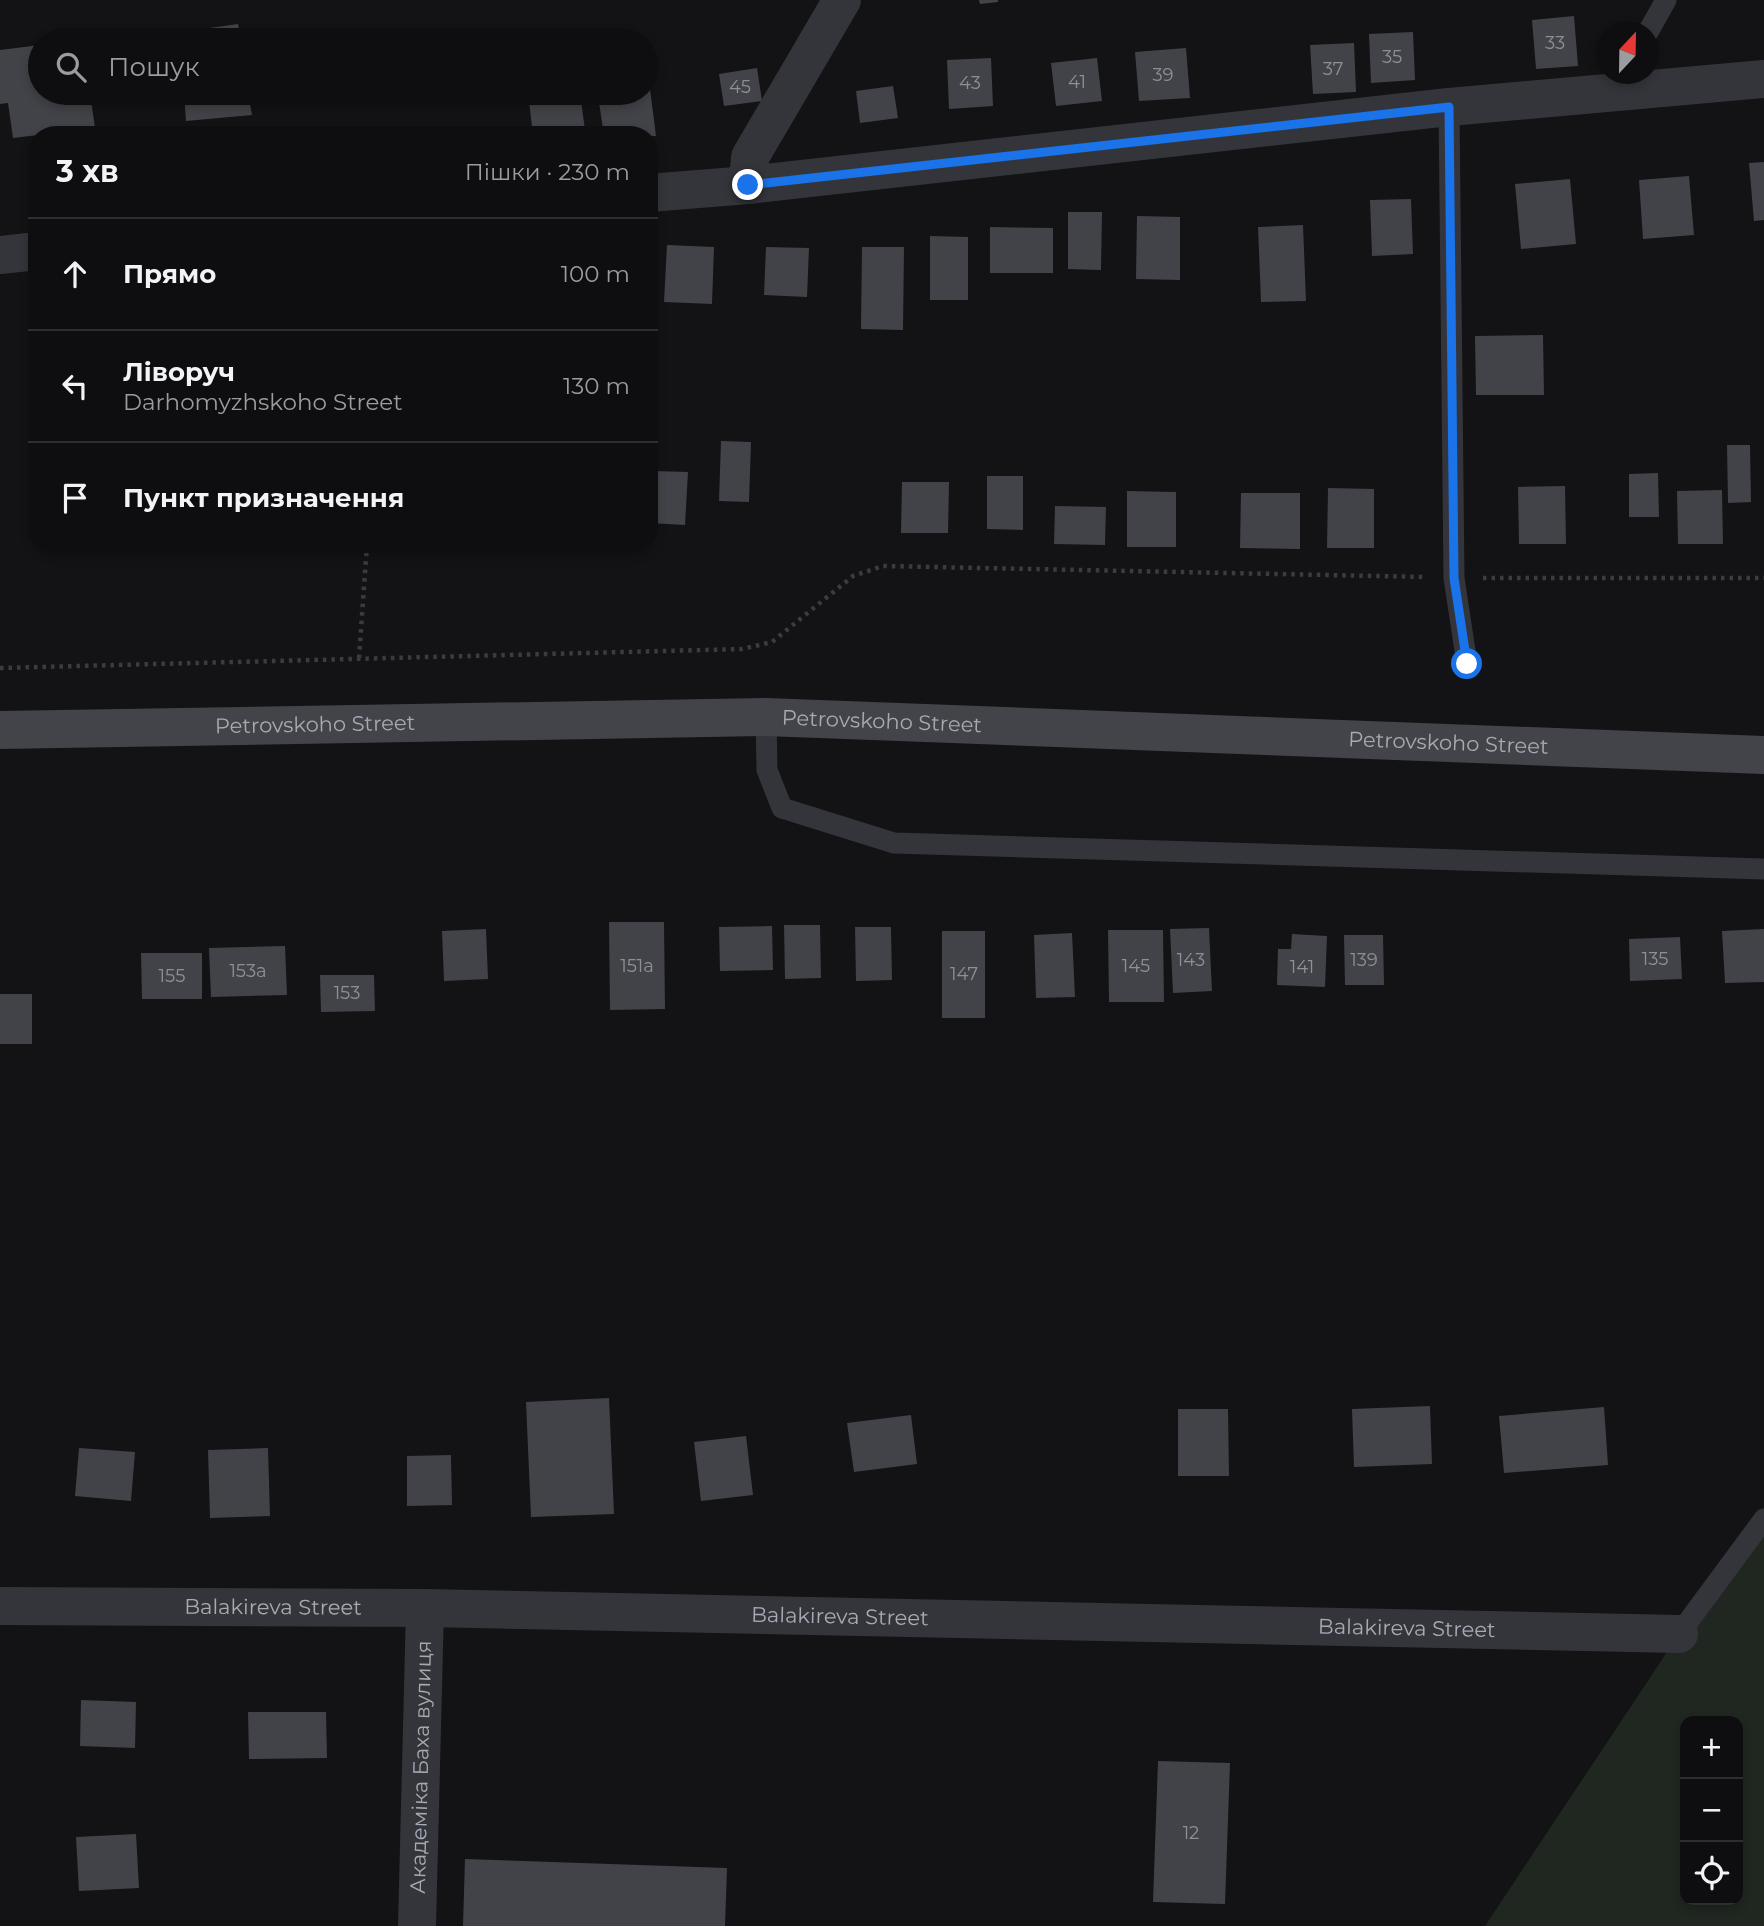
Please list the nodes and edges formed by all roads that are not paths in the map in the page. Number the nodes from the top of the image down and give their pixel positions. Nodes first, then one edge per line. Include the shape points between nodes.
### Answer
1 (842, 0) edge
2 (1666, 0) edge
3 (1654, 21) edge
4 (1764, 79) edge
5 (1659, 83) edge
6 (1621, 84) edge
7 (1449, 107) junction
8 (748, 185) junction
9 (658, 192) edge
10 (28, 252) edge
11 (0, 255) edge
12 (1467, 664) dead end
13 (766, 718) junction
14 (0, 730) edge
15 (1764, 755) edge
16 (1764, 869) edge
17 (1764, 1519) edge
18 (0, 1606) edge
19 (425, 1608) junction
20 (1679, 1634) joint
21 (417, 1926) edge

1 - 8 street via 750,157
2 - 3 lane
4 - 5 street
6 - 7 street
7 - 8 street
7 - 12 lane via 1454,578
8 - 9 street
10 - 11 street
13 - 14 main road, Petrovskoho Street
13 - 15 main road, Petrovskoho Street
13 - 16 lane via 767,770 782,808 894,843
17 - 20 lane
18 - 19 street, Balakireva Street
19 - 20 street, Balakireva Street
19 - 21 street, Академіка Баха вулиця

